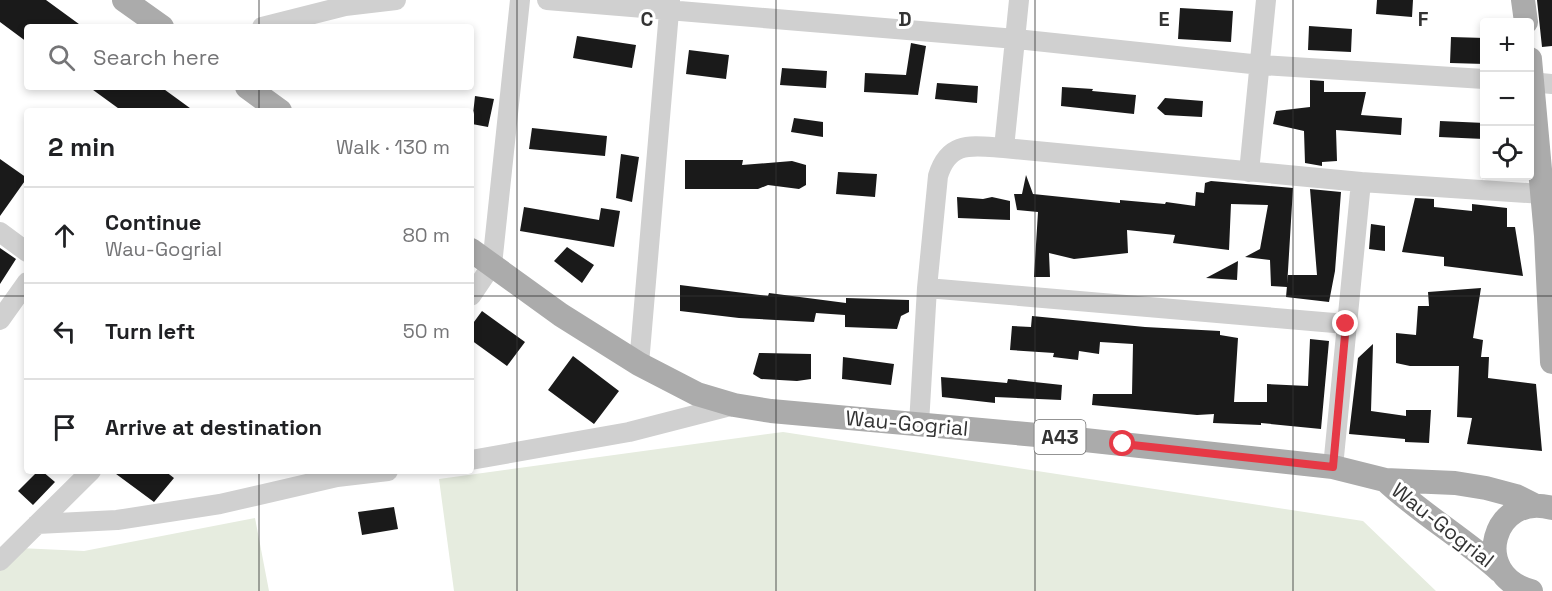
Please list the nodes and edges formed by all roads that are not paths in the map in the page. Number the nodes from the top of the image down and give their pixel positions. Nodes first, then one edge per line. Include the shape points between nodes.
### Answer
1 (124, 0) edge
2 (396, 0) edge
3 (520, 0) edge
4 (547, 0) edge
5 (1019, 0) edge
6 (1266, 0) edge
7 (1523, 0) edge
8 (669, 5) edge
9 (1525, 18) edge
10 (158, 24) edge
11 (274, 24) edge
12 (1016, 39) junction
13 (1261, 65) junction
14 (1536, 77) edge
15 (1480, 79) edge
16 (251, 90) edge
17 (276, 108) edge
18 (1004, 148) junction
19 (1249, 172) junction
20 (1361, 182) junction
21 (1542, 194) junction
22 (0, 232) edge
23 (1549, 236) edge
24 (24, 250) edge
25 (474, 252) edge
26 (492, 265) junction
27 (24, 286) edge
28 (927, 288) junction
29 (474, 292) edge
30 (0, 320) edge
31 (1346, 324) junction
32 (1552, 362) edge
33 (639, 364) junction
34 (734, 405) junction
35 (919, 424) junction
36 (474, 459) edge
37 (1333, 467) junction
38 (88, 474) edge
39 (345, 474) edge
40 (1385, 480) junction
41 (1543, 506) edge
42 (37, 524) junction
43 (0, 561) edge
44 (1508, 581) edge
45 (1552, 589) edge
46 (1531, 591) edge
47 (1545, 591) edge

1 - 10 main road
2 - 11 street via 345,6
3 - 26 street
4 - 8 street
5 - 12 street
6 - 13 street
7 - 9 main road
8 - 12 street
8 - 33 street
12 - 13 street
12 - 18 street
13 - 15 street
13 - 19 street
14 - 21 main road
16 - 17 main road
18 - 19 street
18 - 28 street via 958,148 942,163
19 - 20 street
20 - 21 street
20 - 31 street
21 - 23 main road
22 - 24 street
23 - 32 main road
25 - 26 main road, Wau-Gogrial / A43
26 - 29 street
26 - 33 main road, Wau-Gogrial / A43
27 - 30 street
28 - 31 street
28 - 35 street
31 - 37 street
33 - 34 main road, Wau-Gogrial / A43 via 697,394
34 - 35 main road, Wau-Gogrial / A43
34 - 36 street via 629,432
35 - 37 main road, Wau-Gogrial / A43
37 - 40 main road, Wau-Gogrial / A43
38 - 42 street
39 - 42 street via 209,506 117,520
40 - 41 main road, Wau-Gogrial / A43 via 1486,488
40 - 44 main road, Wau-Gogrial / A43 via 1476,550
41 - 44 main road via 1521,508 1502,523 1496,534 1495,553
42 - 43 street
44 - 46 main road, Wau-Gogrial
45 - 47 main road

